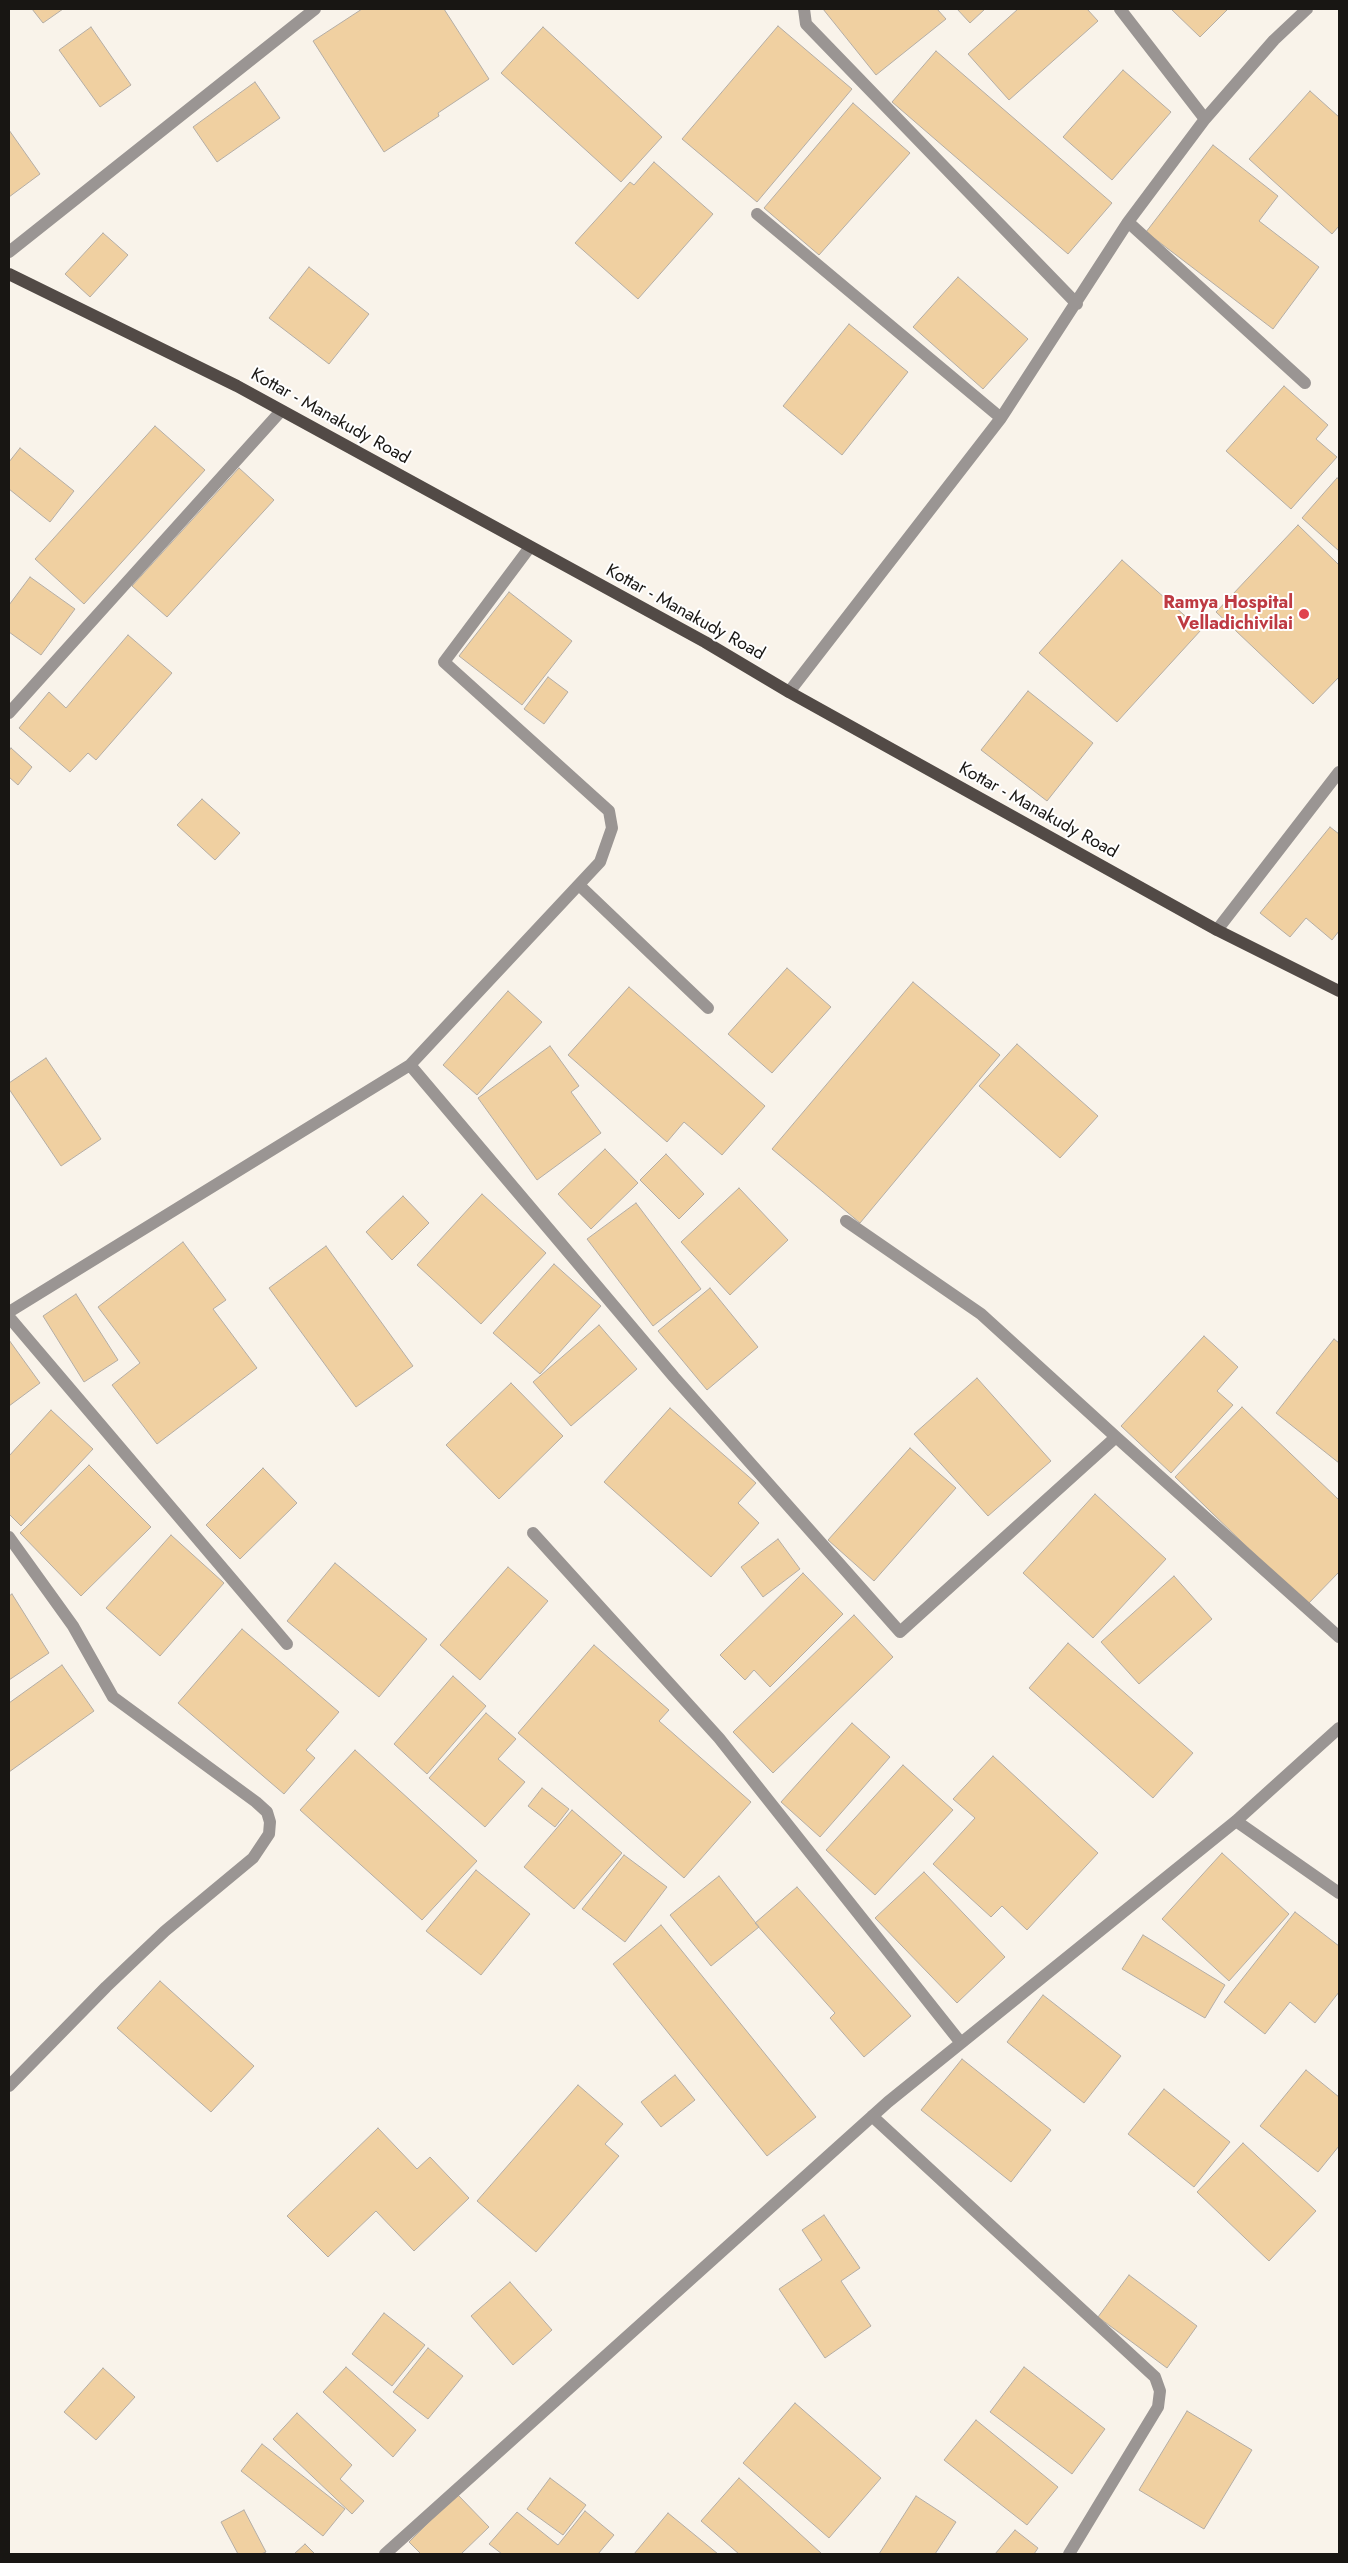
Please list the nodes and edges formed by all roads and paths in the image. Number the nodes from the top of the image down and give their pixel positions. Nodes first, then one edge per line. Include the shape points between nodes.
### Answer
1 (315, 9) edge
2 (804, 9) edge
3 (1120, 9) edge
4 (1307, 9) edge
5 (1205, 119) junction
6 (757, 214) dead end
7 (1128, 222) junction
8 (9, 252) edge
9 (9, 274) edge
10 (1077, 304) junction
11 (1304, 383) dead end
12 (281, 411) junction
13 (1001, 418) junction
14 (530, 547) junction
15 (789, 692) junction
16 (9, 713) edge
17 (1339, 772) edge
18 (579, 885) junction
19 (1217, 930) junction
20 (1339, 991) edge
21 (708, 1008) dead end
22 (410, 1065) junction
23 (846, 1221) dead end
24 (9, 1312) edge
25 (9, 1317) edge
26 (1116, 1437) junction
27 (533, 1533) dead end
28 (9, 1538) edge
29 (1339, 1637) edge
30 (287, 1644) dead end
31 (1339, 1728) edge
32 (1236, 1821) junction
33 (1339, 1893) edge
34 (961, 2043) junction
35 (9, 2086) edge
36 (872, 2116) junction
37 (385, 2554) edge
38 (1069, 2554) edge

1 - 8 street
2 - 10 street via 806,24
3 - 5 street
4 - 5 street via 1274,40
5 - 7 street
6 - 13 street
7 - 10 street
7 - 11 street
9 - 12 main road, Kottar - Manakudy Road via 237,386
10 - 13 street
12 - 14 main road, Kottar - Manakudy Road
12 - 16 street
13 - 15 street
14 - 15 main road, Kottar - Manakudy Road via 705,642
14 - 18 street via 444,662 609,810 612,828 607,845 600,862
15 - 19 main road, Kottar - Manakudy Road
17 - 19 street
18 - 21 street
18 - 22 street
19 - 20 main road, Kottar - Manakudy Road
22 - 24 street
22 - 26 street via 674,1377 900,1632
23 - 26 street via 981,1314
25 - 30 street
26 - 29 street
27 - 34 street via 719,1738
28 - 35 street via 73,1626 113,1697 256,1802 270,1822 269,1834 253,1858 165,1931
31 - 32 street
32 - 33 street
32 - 34 street
34 - 36 street
36 - 37 street
36 - 38 street via 1155,2377 1160,2391 1158,2408

